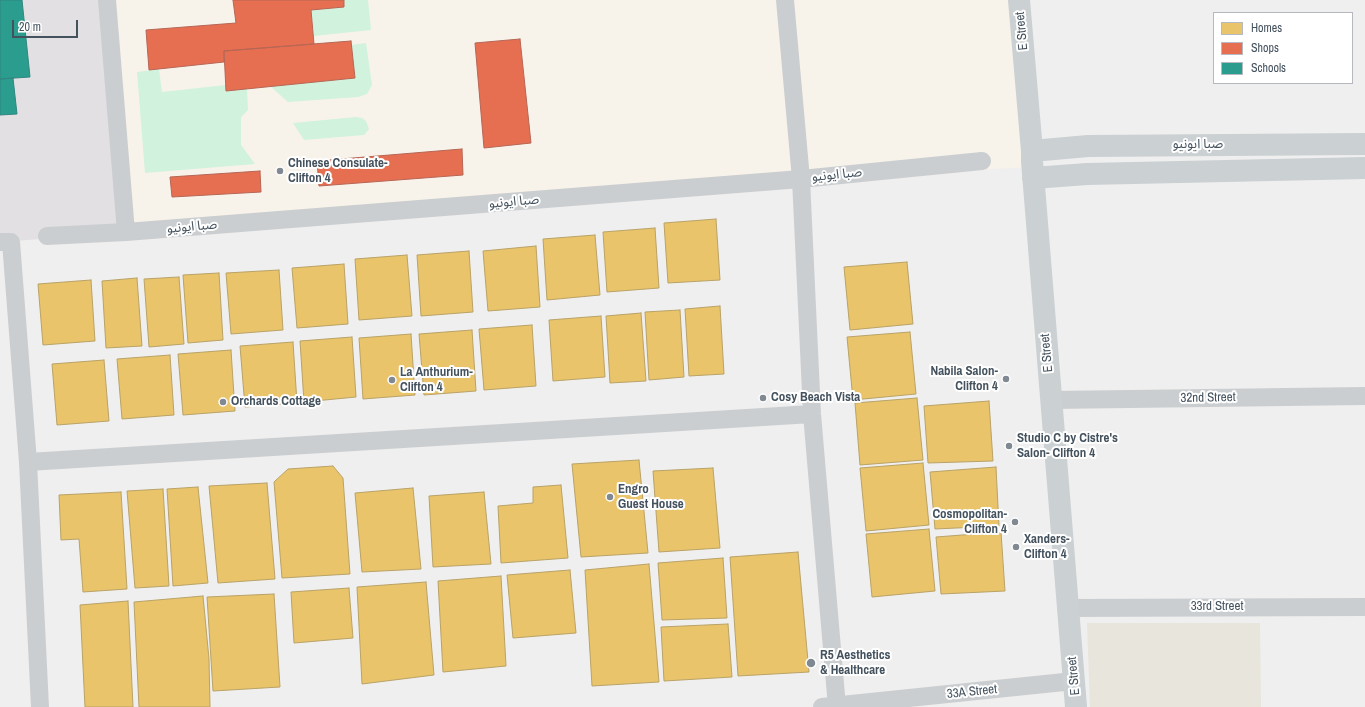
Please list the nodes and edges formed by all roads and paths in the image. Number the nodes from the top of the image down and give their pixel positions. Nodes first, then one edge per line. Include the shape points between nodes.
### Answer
1 (107, 0) edge
2 (785, 0) edge
3 (1019, 0) edge
4 (1365, 144) edge
5 (1032, 151) junction
6 (982, 161) dead end
7 (1365, 168) edge
8 (1033, 178) junction
9 (801, 179) junction
10 (126, 232) junction
11 (47, 236) dead end
12 (5, 242) edge
13 (1365, 396) edge
14 (1051, 400) junction
15 (812, 414) junction
16 (28, 462) junction
17 (1365, 607) edge
18 (1068, 608) junction
19 (1074, 681) junction
20 (40, 707) edge
21 (832, 707) edge
22 (1076, 707) edge

1 - 10 street
2 - 9 street
3 - 5 main road, E Street
4 - 5 main road, صبا ایونیو via 1088,146
5 - 8 main road, E Street
6 - 9 street, صبا ایونیو
7 - 8 main road, صبا ایونیو via 1087,174
8 - 14 main road, E Street
9 - 10 street, صبا ایونیو
9 - 15 street
10 - 11 street, صبا ایونیو
12 - 16 street
13 - 14 street, 32nd Street
14 - 18 main road, E Street
15 - 16 street
15 - 21 street
16 - 20 street
17 - 18 street, 33rd Street
18 - 19 main road, E Street
19 - 21 street, 33A Street
19 - 22 main road, E Street

